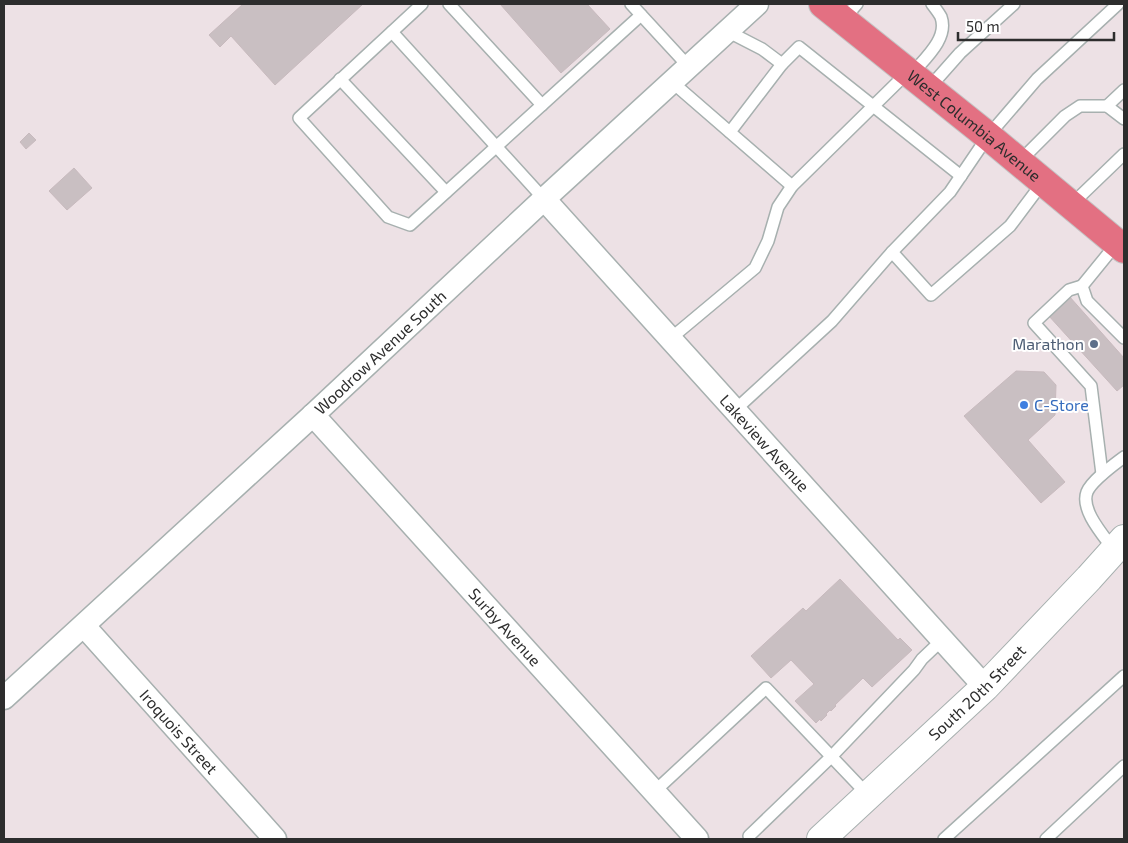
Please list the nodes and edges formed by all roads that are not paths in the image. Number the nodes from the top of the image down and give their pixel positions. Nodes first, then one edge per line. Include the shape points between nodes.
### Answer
1 (422, 4) edge
2 (449, 4) edge
3 (630, 4) edge
4 (757, 4) edge
5 (932, 4) edge
6 (1014, 4) edge
7 (1118, 4) edge
8 (841, 9) edge
9 (641, 15) junction
10 (727, 30) junction
11 (392, 32) junction
12 (782, 64) junction
13 (688, 67) junction
14 (916, 78) junction
15 (340, 79) junction
16 (672, 82) junction
17 (1124, 90) edge
18 (542, 105) junction
19 (874, 105) junction
20 (1107, 106) junction
21 (1124, 120) edge
22 (730, 132) junction
23 (988, 136) junction
24 (496, 147) junction
25 (1124, 154) edge
26 (1019, 162) junction
27 (961, 176) junction
28 (1043, 182) junction
29 (792, 186) junction
30 (446, 192) junction
31 (544, 199) junction
32 (1071, 205) junction
33 (1121, 246) edge
34 (892, 252) junction
35 (1082, 286) junction
36 (1124, 338) edge
37 (670, 339) junction
38 (735, 410) junction
39 (313, 415) junction
40 (1124, 457) edge
41 (1102, 474) junction
42 (1119, 544) edge
43 (84, 626) junction
44 (942, 640) junction
45 (1124, 676) edge
46 (984, 687) junction
47 (4, 698) edge
48 (831, 757) junction
49 (1124, 766) edge
50 (654, 792) junction
51 (868, 795) junction
52 (749, 836) dead end
53 (689, 837) edge
54 (275, 839) edge
55 (821, 839) edge
56 (944, 839) edge
57 (1046, 839) edge

1 - 11 lane
2 - 18 lane
3 - 9 lane
4 - 10 street, Woodrow Avenue South
5 - 14 lane via 941,17 943,28 938,43
6 - 14 lane via 971,44
7 - 23 lane via 1037,79
8 - 14 main road, West Columbia Avenue
9 - 13 lane
9 - 18 lane
10 - 12 lane
10 - 13 street, Woodrow Avenue South
11 - 15 lane
11 - 24 lane
12 - 19 lane via 799,47
12 - 22 lane
13 - 16 street, Woodrow Avenue South
14 - 19 lane
14 - 23 main road, West Columbia Avenue
15 - 30 lane
15 - 30 lane via 299,118 388,217 410,225
16 - 22 lane
16 - 31 street, Woodrow Avenue South
17 - 20 lane
18 - 24 lane
19 - 27 lane
19 - 29 lane
20 - 21 lane
20 - 26 lane via 1080,106 1065,116
22 - 29 lane
23 - 26 main road, West Columbia Avenue
23 - 27 lane
24 - 30 lane
24 - 31 lane
25 - 32 lane
26 - 28 main road, West Columbia Avenue
27 - 34 lane via 950,192
28 - 32 main road, West Columbia Avenue
28 - 34 lane via 1010,226 931,295
29 - 37 lane via 778,207 768,241 755,268
31 - 37 street, Lakeview Avenue
31 - 39 street, Woodrow Avenue South
32 - 33 main road, West Columbia Avenue
33 - 35 lane
34 - 38 lane via 832,321
35 - 36 lane via 1087,301
35 - 41 lane via 1069,290 1034,323 1091,386
37 - 38 street, Lakeview Avenue
38 - 44 street, Lakeview Avenue
39 - 43 street, Woodrow Avenue South
39 - 50 street, Surby Avenue
40 - 41 lane
41 - 42 lane via 1087,492 1087,506 1091,517
42 - 46 main road, South 20th Street
43 - 47 street, Woodrow Avenue South
43 - 54 street, Iroquois Street
44 - 46 street, Lakeview Avenue
44 - 48 lane
45 - 56 lane
46 - 51 main road, South 20th Street
48 - 50 lane via 766,688
48 - 51 lane
48 - 52 lane
49 - 57 lane
50 - 53 street, Surby Avenue
51 - 55 main road, South 20th Street

